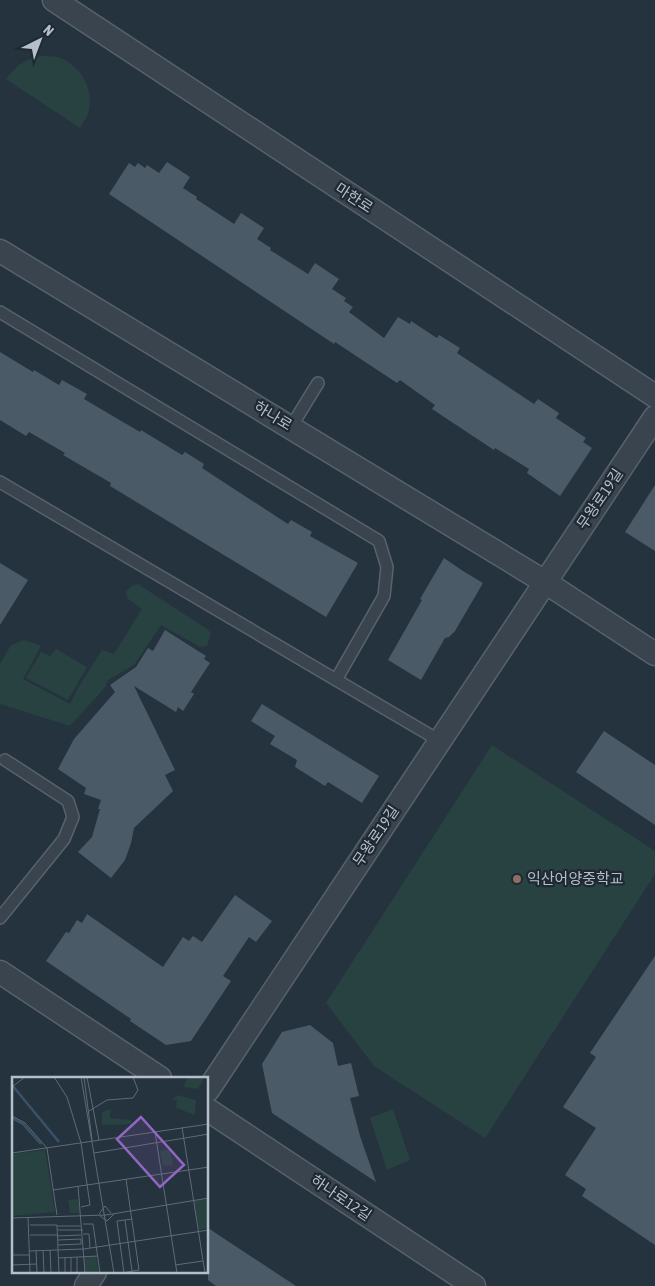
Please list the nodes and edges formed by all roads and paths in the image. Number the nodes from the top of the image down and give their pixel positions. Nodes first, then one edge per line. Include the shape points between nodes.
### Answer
1 (54, 0) edge
2 (0, 251) edge
3 (0, 312) edge
4 (318, 383) dead end
5 (655, 396) edge
6 (655, 417) edge
7 (291, 427) junction
8 (0, 482) edge
9 (545, 582) junction
10 (655, 654) edge
11 (336, 680) junction
12 (440, 741) junction
13 (5, 760) dead end
14 (0, 918) edge
15 (0, 972) edge
16 (158, 1077) edge
17 (209, 1088) edge
18 (209, 1111) edge
19 (94, 1274) edge
20 (86, 1286) edge
21 (474, 1286) edge

1 - 5 street, 마한로
2 - 7 street, 하나로
3 - 11 lane via 379,541 387,567 384,596
4 - 7 lane
6 - 9 street, 무왕로19길
7 - 9 street, 하나로
8 - 11 lane
9 - 10 street
9 - 12 street, 무왕로19길
11 - 12 lane
12 - 17 street, 무왕로19길
13 - 14 lane via 68,801 72,817 64,839
15 - 16 street
18 - 21 street, 하나로12길
19 - 20 street

